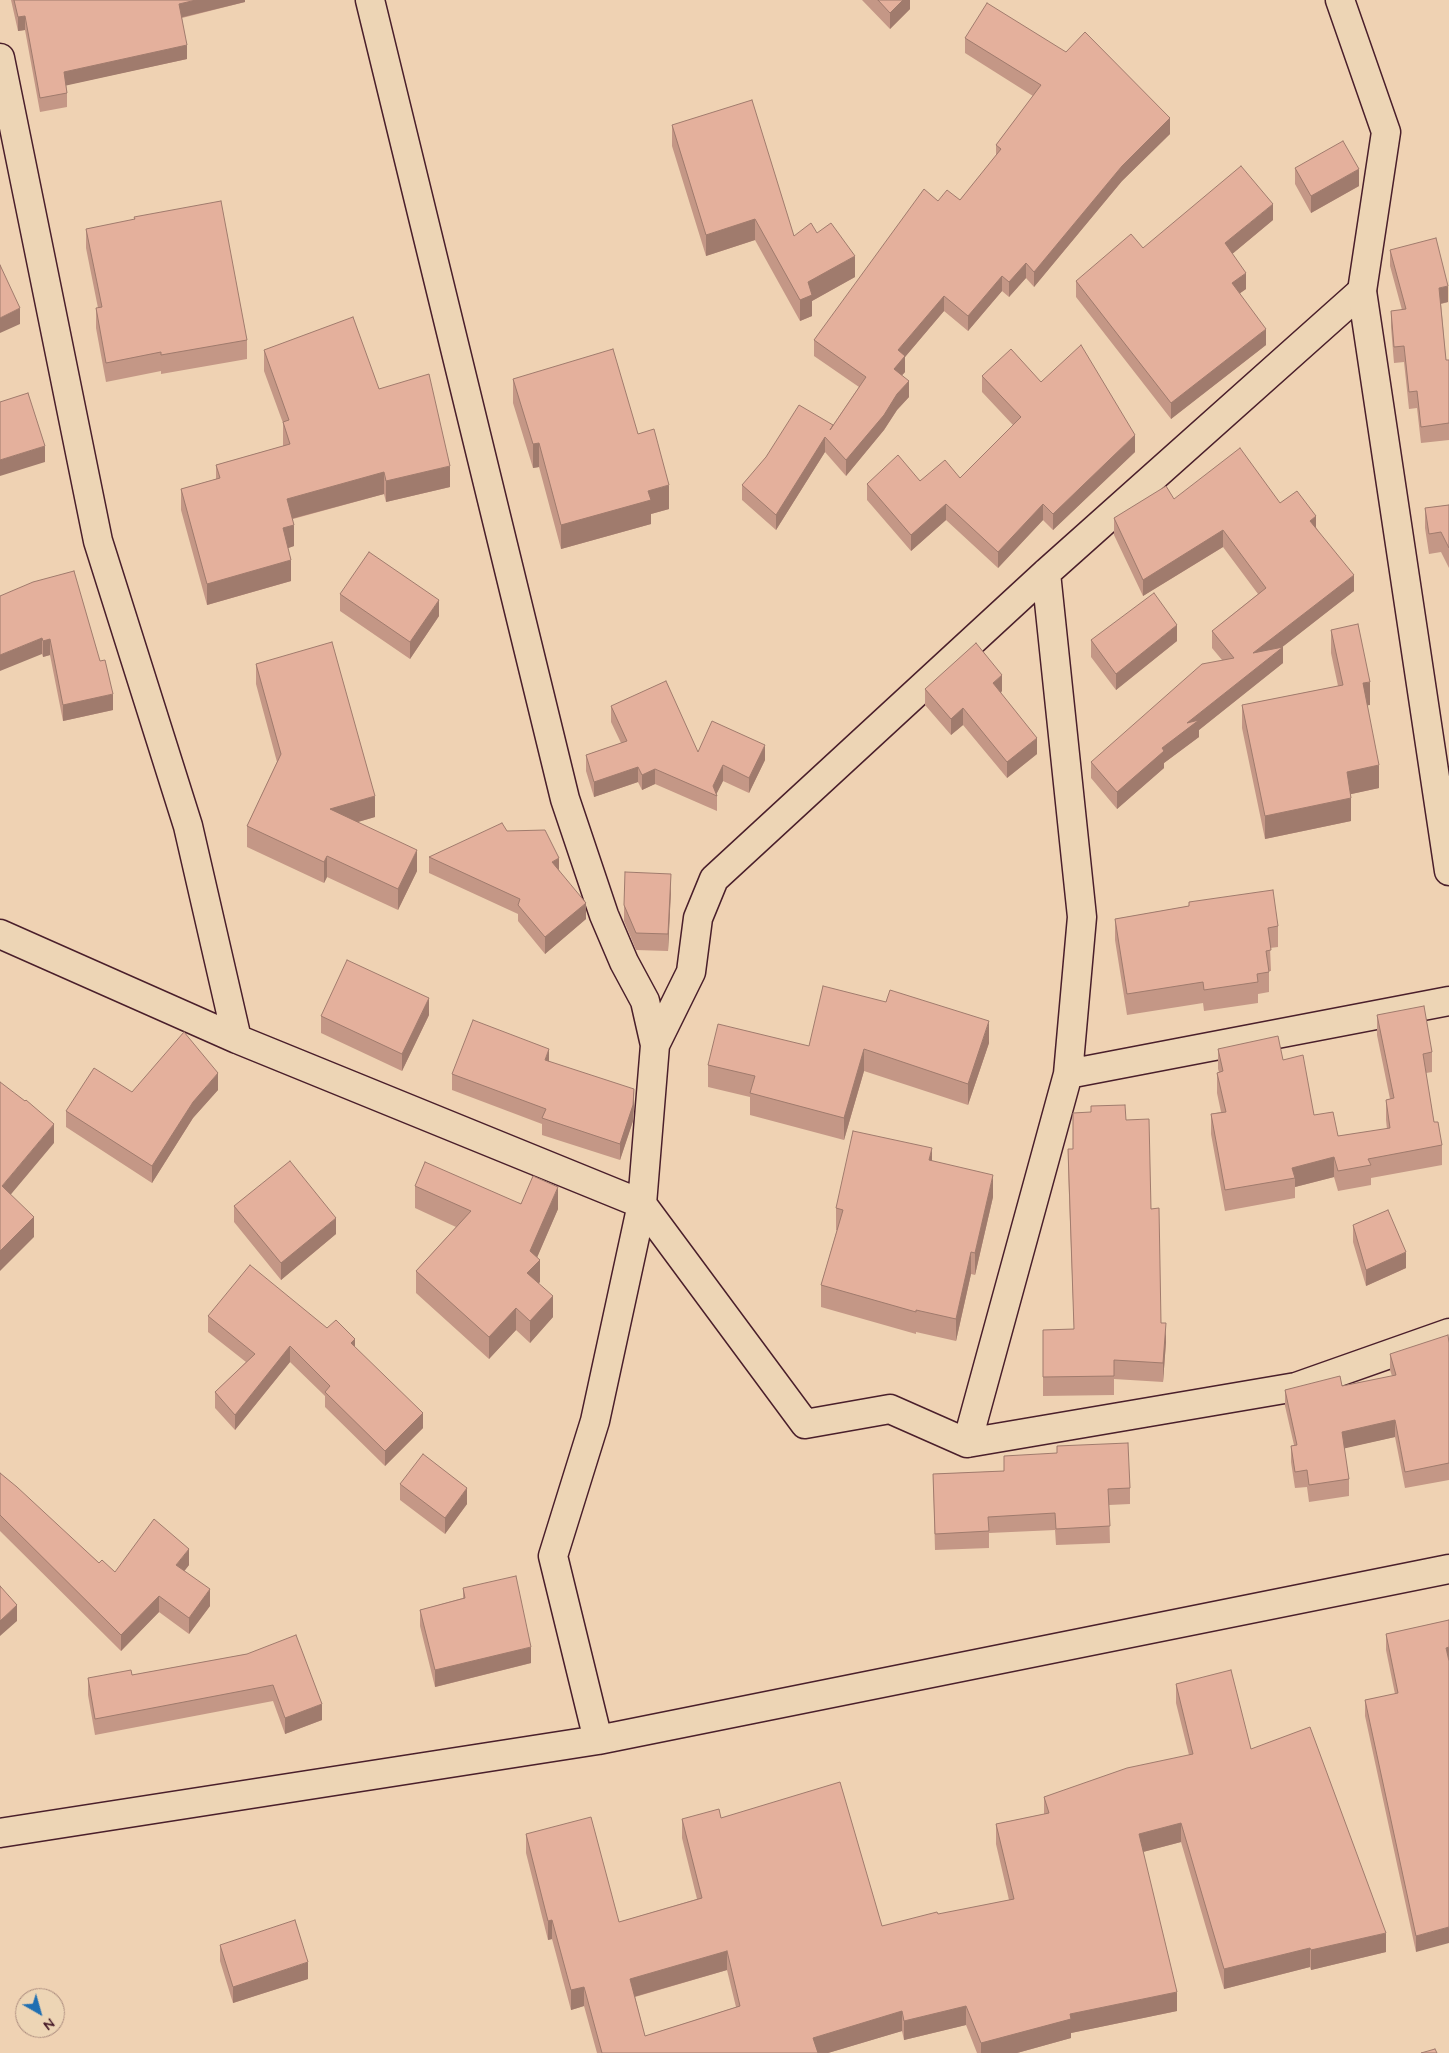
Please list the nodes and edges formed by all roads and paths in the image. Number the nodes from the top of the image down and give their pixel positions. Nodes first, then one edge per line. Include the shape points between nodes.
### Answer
1 (370, 0) edge
2 (1340, 0) edge
3 (0, 58) edge
4 (1362, 291) junction
5 (1046, 573) junction
6 (1449, 871) edge
7 (0, 934) edge
8 (1449, 1001) edge
9 (237, 1038) junction
10 (655, 1045) junction
11 (1068, 1074) junction
12 (642, 1204) junction
13 (1449, 1333) edge
14 (968, 1443) junction
15 (1449, 1569) edge
16 (598, 1740) junction
17 (0, 1833) edge

1 - 10 street via 565,799 604,915 645,1001
2 - 4 street via 1386,132
3 - 9 street via 98,540 188,826
4 - 5 street
4 - 6 street
5 - 10 street via 714,879 698,918 691,972
5 - 11 street via 1082,917
7 - 9 street
8 - 11 street
9 - 12 street
10 - 12 street
11 - 14 street
12 - 14 street via 805,1424 890,1409
12 - 16 street via 594,1421 553,1556
13 - 14 street via 1296,1387
15 - 16 street
16 - 17 street

